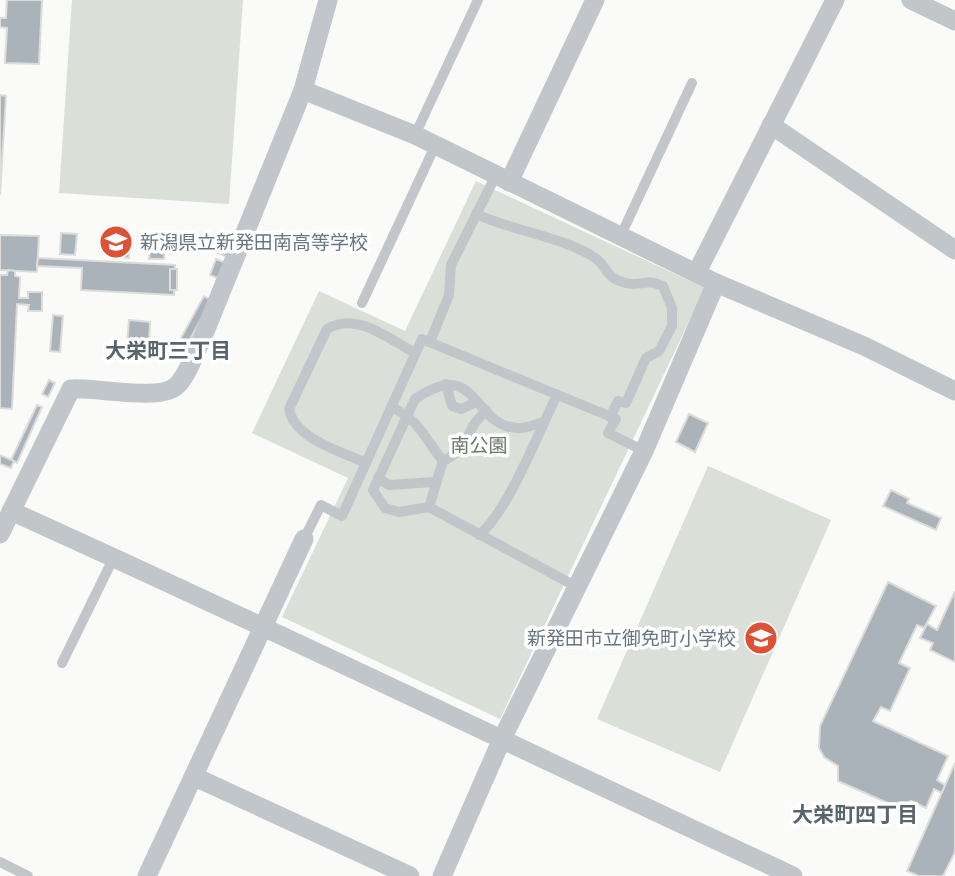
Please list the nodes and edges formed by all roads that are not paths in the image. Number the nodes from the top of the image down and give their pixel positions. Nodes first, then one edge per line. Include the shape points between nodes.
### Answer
1 (328, 0) edge
2 (478, 0) edge
3 (595, 0) edge
4 (835, 0) edge
5 (911, 0) edge
6 (938, 6) edge
7 (955, 21) edge
8 (692, 83) dead end
9 (303, 90) junction
10 (771, 125) junction
11 (415, 135) junction
12 (435, 146) junction
13 (503, 179) junction
14 (476, 214) junction
15 (621, 235) junction
16 (953, 245) edge
17 (697, 272) junction
18 (716, 283) junction
19 (362, 303) dead end
20 (429, 342) junction
21 (415, 353) junction
22 (446, 384) junction
23 (955, 391) edge
24 (557, 395) junction
25 (477, 402) junction
26 (391, 407) junction
27 (486, 410) junction
28 (407, 414) junction
29 (610, 416) junction
30 (544, 422) junction
31 (644, 451) junction
32 (443, 461) junction
33 (366, 463) junction
34 (378, 478) junction
35 (434, 482) junction
36 (429, 507) junction
37 (3, 525) edge
38 (478, 535) junction
39 (304, 539) joint
40 (114, 557) junction
41 (577, 587) junction
42 (266, 626) junction
43 (62, 663) dead end
44 (501, 741) junction
45 (195, 777) junction
46 (754, 858) junction
47 (0, 862) edge
48 (28, 876) edge
49 (147, 876) edge
50 (410, 876) edge
51 (442, 876) edge
52 (745, 876) edge
53 (793, 876) edge

1 - 9 street
2 - 11 lane
3 - 13 street
4 - 10 street
5 - 6 street
6 - 7 street
8 - 15 lane
9 - 11 street
9 - 37 street via 202,339 174,387 152,394 71,389
10 - 16 street
10 - 17 street
11 - 12 street
12 - 13 street
12 - 19 lane
13 - 14 lane
13 - 15 street
14 - 20 lane via 450,265 449,295
14 - 29 lane via 596,258 607,276 629,284 649,280 663,286 673,308 672,326 659,351 646,358 626,403 618,401
15 - 17 street
17 - 18 street
18 - 23 street via 864,346
18 - 31 street
20 - 21 lane via 422,339
20 - 24 lane
21 - 26 lane
21 - 33 lane via 352,320 337,323 327,329 289,409 300,431
22 - 25 lane via 460,386
22 - 25 lane via 452,406 461,409
22 - 28 lane via 415,399
24 - 29 lane
24 - 30 lane
25 - 27 lane
26 - 28 lane
26 - 33 lane
27 - 30 lane via 506,426 519,429
27 - 32 lane via 470,438
28 - 32 lane via 423,428
28 - 34 lane
29 - 31 lane via 616,419 608,433
30 - 38 lane via 501,507
31 - 41 street
32 - 35 lane
33 - 39 lane via 342,516 321,505
34 - 35 lane via 389,485
34 - 36 lane via 373,490 386,508 399,512
35 - 36 lane
36 - 38 lane
37 - 40 street
38 - 41 lane
39 - 42 street
40 - 42 street
40 - 43 lane
41 - 44 street
42 - 44 street
42 - 45 street
44 - 46 street
44 - 51 street
45 - 49 street
45 - 50 street
46 - 52 street
46 - 53 street
47 - 48 lane

